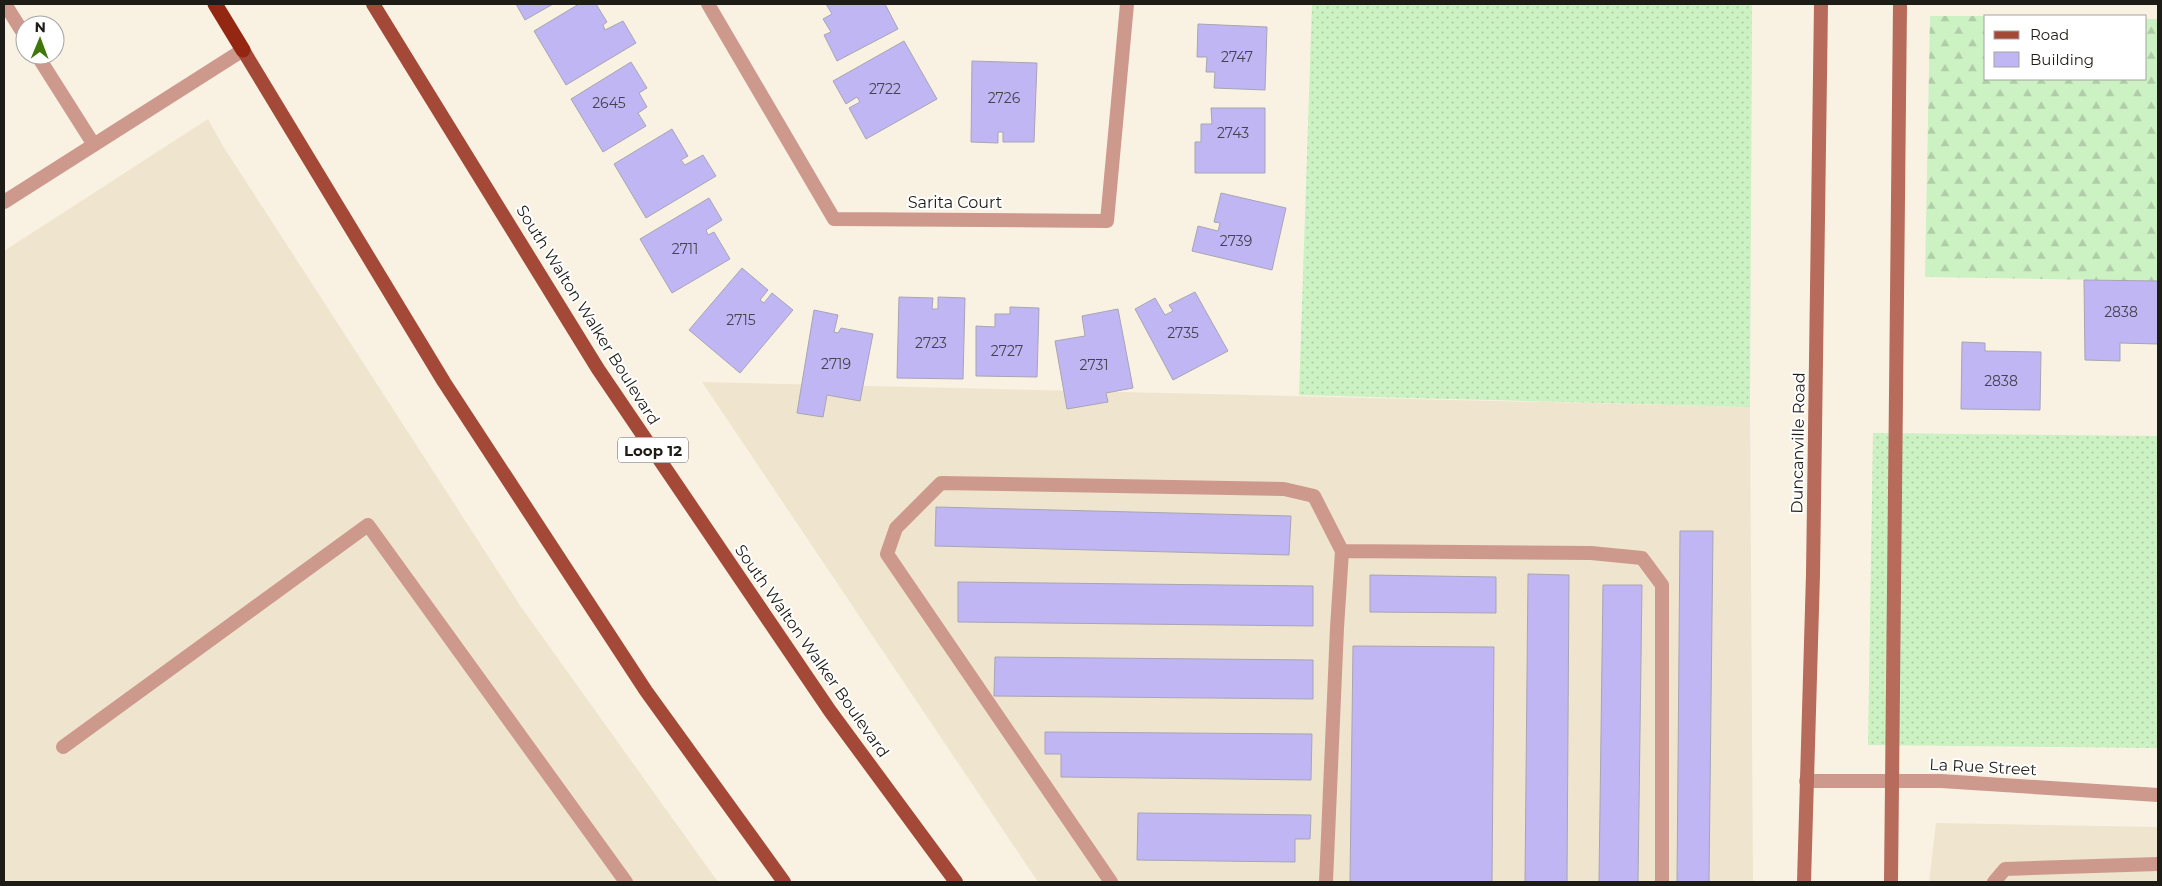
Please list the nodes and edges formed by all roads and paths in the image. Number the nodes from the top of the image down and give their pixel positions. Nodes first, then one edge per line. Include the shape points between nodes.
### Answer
1 (5, 4) edge
2 (215, 4) edge
3 (373, 4) edge
4 (708, 4) edge
5 (1127, 4) edge
6 (1822, 4) edge
7 (1900, 4) edge
8 (15, 20) edge
9 (243, 50) junction
10 (43, 65) edge
11 (94, 145) junction
12 (4, 202) edge
13 (1342, 551) junction
14 (63, 747) dead end
15 (1806, 781) junction
16 (1894, 781) junction
17 (2158, 795) edge
18 (2158, 864) edge
19 (626, 882) edge
20 (784, 882) edge
21 (956, 882) edge
22 (1111, 882) edge
23 (1326, 882) edge
24 (1662, 882) edge
25 (1804, 882) edge
26 (1891, 882) edge
27 (1994, 882) edge

1 - 8 street
2 - 9 highway
3 - 21 main road, South Walton Walker Boulevard / Loop 12 via 598,368 830,711
4 - 5 street, Sarita Court via 834,219 1107,221
6 - 15 main road, Duncanville Road via 1813,574
7 - 16 main road
9 - 11 street
9 - 20 main road via 449,391 646,691
10 - 11 street
11 - 12 street
13 - 22 street via 1314,496 1284,489 941,483 896,528 887,554
13 - 23 street
13 - 24 street via 1591,553 1642,558 1662,585
14 - 19 street via 368,525
15 - 16 street, La Rue Street
15 - 25 main road, Duncanville Road
16 - 17 street, La Rue Street
16 - 26 main road
18 - 27 street via 2005,868

